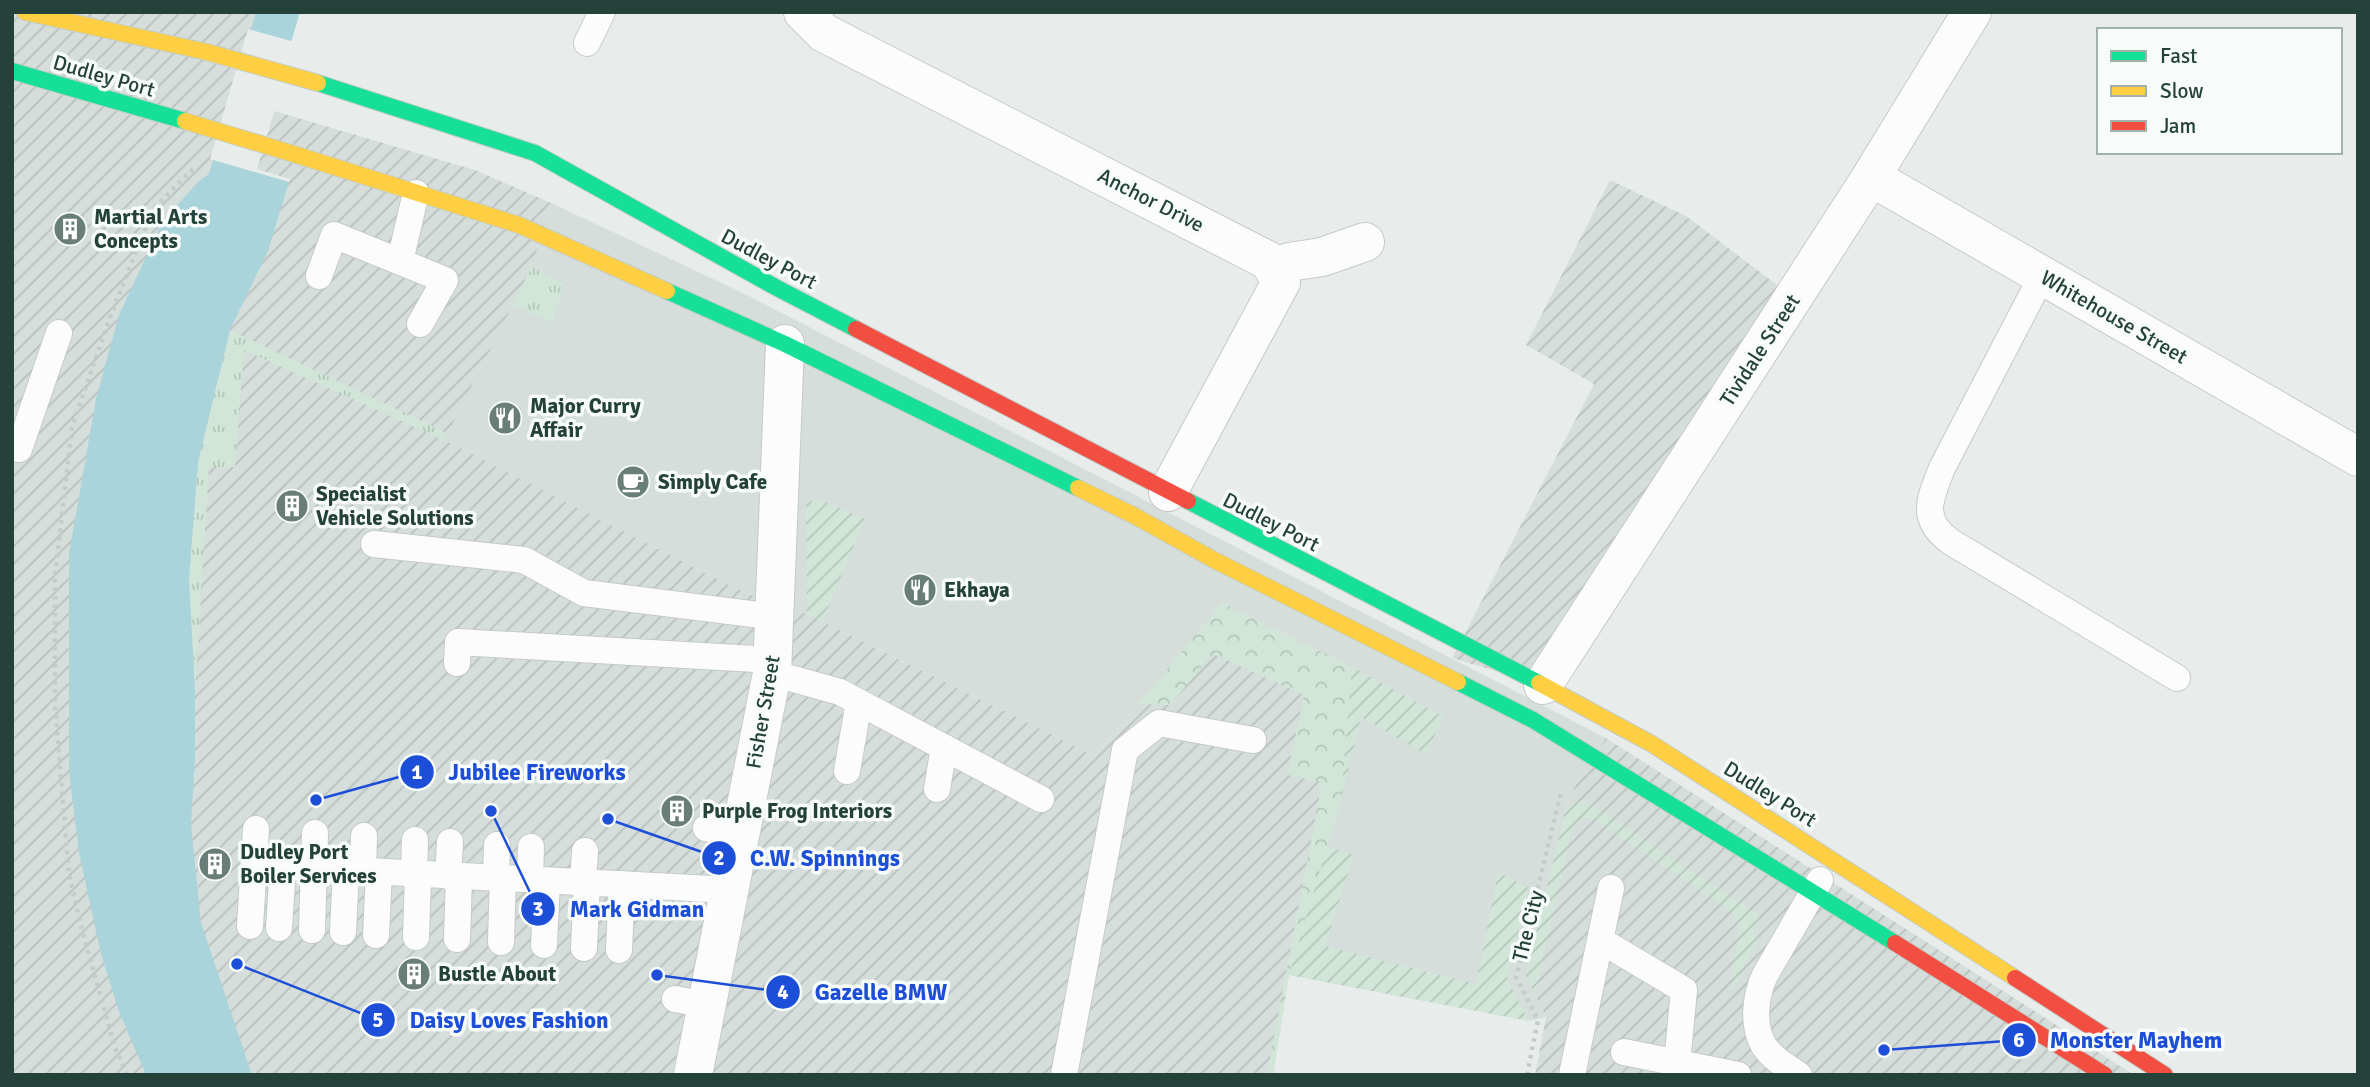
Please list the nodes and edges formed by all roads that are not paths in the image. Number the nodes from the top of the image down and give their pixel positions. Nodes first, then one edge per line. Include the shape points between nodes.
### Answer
1 (26, 12) edge
2 (602, 12) edge
3 (803, 12) edge
4 (1972, 12) edge
5 (587, 43) dead end
6 (12, 71) edge
7 (1871, 177) junction
8 (416, 193) junction
9 (1365, 242) dead end
10 (715, 254) junction
11 (400, 261) junction
12 (1275, 271) junction
13 (319, 276) dead end
14 (2042, 276) junction
15 (734, 283) dead end
16 (841, 322) junction
17 (420, 324) dead end
18 (819, 326) dead end
19 (59, 333) dead end
20 (789, 333) junction
21 (12, 446) edge
22 (2358, 457) edge
23 (1169, 503) junction
24 (1116, 507) junction
25 (374, 544) dead end
26 (1266, 564) dead end
27 (1275, 590) junction
28 (776, 617) junction
29 (457, 663) dead end
30 (773, 667) junction
31 (2177, 678) dead end
32 (1541, 694) junction
33 (859, 702) junction
34 (1507, 706) junction
35 (1577, 722) dead end
36 (1254, 740) dead end
37 (944, 747) junction
38 (1582, 749) junction
39 (847, 771) dead end
40 (937, 789) dead end
41 (1041, 799) dead end
42 (256, 829) dead end
43 (316, 833) dead end
44 (364, 836) dead end
45 (415, 840) dead end
46 (450, 842) dead end
47 (498, 845) dead end
48 (531, 847) dead end
49 (585, 850) dead end
50 (1832, 859) junction
51 (254, 865) junction
52 (283, 867) junction
53 (315, 868) junction
54 (362, 871) junction
55 (416, 874) junction
56 (454, 876) junction
57 (499, 878) junction
58 (539, 880) junction
59 (585, 882) junction
60 (622, 884) junction
61 (1611, 888) dead end
62 (730, 890) junction
63 (1813, 892) junction
64 (245, 910) dead end
65 (279, 928) dead end
66 (312, 930) dead end
67 (343, 932) dead end
68 (376, 934) dead end
69 (416, 937) dead end
70 (457, 939) dead end
71 (1600, 940) junction
72 (501, 942) dead end
73 (544, 945) dead end
74 (584, 948) dead end
75 (619, 950) dead end
76 (1624, 1052) dead end
77 (1677, 1063) junction
78 (1768, 1067) edge
79 (693, 1075) edge
80 (1064, 1075) edge
81 (1572, 1075) edge
82 (1738, 1075) edge
83 (1799, 1075) edge
84 (2105, 1075) edge
85 (2165, 1075) edge

1 - 10 highway, Dudley Port, bridge via 207,52 535,153
2 - 5 lane
3 - 12 street, Anchor Drive via 824,33 1269,261
4 - 7 street, Tividale Street
6 - 8 highway, Dudley Port, bridge
7 - 14 street, Whitehouse Street
7 - 32 street, Tividale Street
8 - 11 lane
8 - 20 highway via 519,225
9 - 12 street via 1322,257 1289,262
10 - 15 highway
10 - 16 highway, Dudley Port
11 - 13 lane via 334,235
11 - 17 lane via 445,280
12 - 23 street via 1281,282
14 - 22 street, Whitehouse Street
14 - 31 lane via 1942,468 1929,500 1930,518 1951,542
16 - 18 highway
16 - 23 highway, Dudley Port
19 - 21 lane via 19,449
20 - 24 highway
20 - 28 street, Fisher Street via 780,440
23 - 24 highway
23 - 32 highway, Dudley Port
24 - 27 highway
25 - 28 lane via 524,559 584,593
26 - 27 highway
27 - 34 highway
28 - 30 street, Fisher Street
29 - 30 lane via 458,642 547,658
30 - 33 lane
30 - 62 street, Fisher Street via 723,832
32 - 34 highway
32 - 50 highway, Dudley Port via 1651,744
33 - 37 lane
33 - 39 lane
34 - 38 highway
35 - 38 highway
36 - 80 lane via 1159,723 1125,750 1120,828 1100,936 1080,1041
37 - 40 lane
37 - 41 lane
38 - 63 highway
42 - 51 lane
43 - 53 lane
44 - 54 lane
45 - 55 lane
46 - 56 lane
47 - 57 lane
48 - 58 lane
49 - 59 lane
50 - 63 lane
50 - 85 highway, Dudley Port
51 - 52 lane
51 - 64 lane
52 - 53 lane
52 - 65 lane
53 - 54 lane
53 - 66 lane
54 - 55 lane
54 - 67 lane
54 - 68 lane
55 - 56 lane
55 - 69 lane
56 - 57 lane
56 - 70 lane
57 - 58 lane
57 - 72 lane
58 - 59 lane
58 - 73 lane
59 - 60 lane
59 - 74 lane
60 - 62 lane
60 - 75 lane
61 - 71 lane
62 - 79 street, Fisher Street via 691,1002
63 - 78 lane via 1759,987 1756,1015
63 - 84 highway
71 - 77 lane via 1684,990
71 - 81 lane
76 - 77 lane
77 - 82 lane
78 - 83 lane

